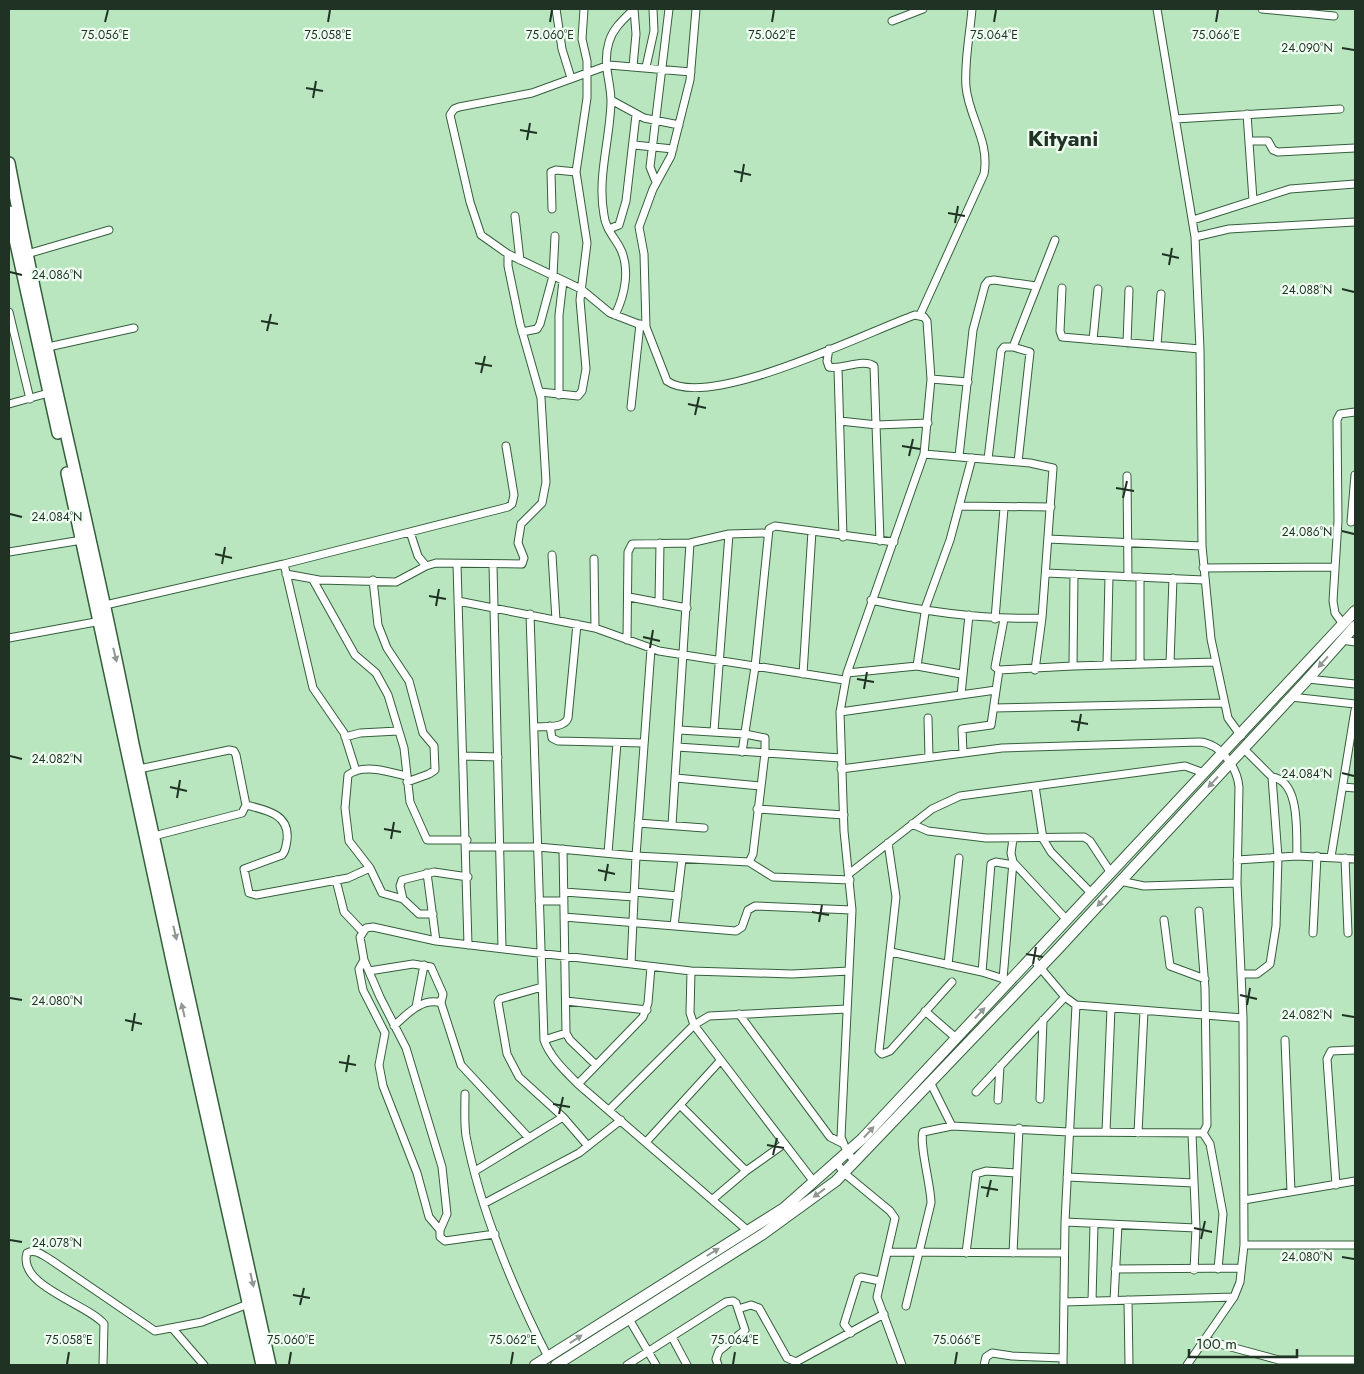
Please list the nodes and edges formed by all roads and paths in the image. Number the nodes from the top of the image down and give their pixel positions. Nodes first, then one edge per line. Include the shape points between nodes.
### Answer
1 (556, 9) edge
2 (584, 9) edge
3 (634, 9) edge
4 (653, 9) edge
5 (669, 9) edge
6 (696, 9) edge
7 (923, 9) edge
8 (972, 9) edge
9 (1157, 9) edge
10 (1262, 9) edge
11 (1334, 16) dead end
12 (892, 22) dead end
13 (633, 66) junction
14 (605, 67) junction
15 (646, 68) junction
16 (661, 69) junction
17 (691, 72) junction
18 (588, 73) junction
19 (571, 78) junction
20 (611, 100) junction
21 (1340, 109) dead end
22 (1247, 114) junction
23 (636, 115) junction
24 (1176, 119) junction
25 (656, 121) junction
26 (679, 125) junction
27 (1249, 140) junction
28 (634, 145) junction
29 (653, 146) junction
30 (1355, 148) edge
31 (673, 149) junction
32 (9, 162) edge
33 (576, 172) junction
34 (656, 182) junction
35 (1355, 184) edge
36 (1253, 200) junction
37 (552, 208) dead end
38 (9, 212) edge
39 (515, 216) dead end
40 (1193, 220) junction
41 (1355, 222) edge
42 (609, 229) junction
43 (109, 230) dead end
44 (554, 236) dead end
45 (1195, 237) junction
46 (15, 238) edge
47 (1056, 240) dead end
48 (27, 254) junction
49 (508, 254) junction
50 (520, 260) junction
51 (553, 276) junction
52 (563, 281) junction
53 (1036, 286) junction
54 (1062, 288) dead end
55 (581, 289) junction
56 (1098, 290) dead end
57 (1129, 290) dead end
58 (1161, 294) dead end
59 (9, 312) edge
60 (615, 315) junction
61 (920, 315) junction
62 (643, 326) junction
63 (134, 328) dead end
64 (522, 332) junction
65 (1093, 340) junction
66 (1127, 343) junction
67 (1157, 346) junction
68 (48, 347) junction
69 (1013, 347) junction
70 (829, 349) junction
71 (1200, 349) junction
72 (838, 368) junction
73 (931, 379) junction
74 (968, 382) junction
75 (54, 391) junction
76 (540, 392) junction
77 (559, 395) junction
78 (30, 399) junction
79 (9, 404) edge
80 (631, 407) dead end
81 (1355, 412) edge
82 (840, 421) junction
83 (928, 423) junction
84 (877, 425) junction
85 (506, 446) dead end
86 (924, 454) junction
87 (959, 456) junction
88 (972, 458) junction
89 (988, 459) junction
90 (1018, 462) junction
91 (1355, 474) edge
92 (1127, 476) dead end
93 (959, 506) junction
94 (1051, 507) junction
95 (1004, 508) junction
96 (1338, 522) junction
97 (1353, 522) edge
98 (812, 531) junction
99 (410, 532) junction
100 (768, 533) junction
101 (730, 534) junction
102 (843, 537) junction
103 (82, 540) junction
104 (1048, 540) junction
105 (880, 541) junction
106 (894, 542) junction
107 (1128, 542) junction
108 (660, 543) junction
109 (690, 543) junction
110 (1202, 546) junction
111 (9, 552) edge
112 (552, 555) dead end
113 (594, 559) dead end
114 (284, 564) junction
115 (457, 564) junction
116 (493, 565) junction
117 (426, 566) junction
118 (1335, 567) junction
119 (1203, 568) junction
120 (1046, 573) junction
121 (286, 574) junction
122 (1074, 574) junction
123 (1109, 576) junction
124 (1128, 577) junction
125 (1140, 577) junction
126 (1173, 578) junction
127 (313, 580) junction
128 (373, 580) junction
129 (1204, 580) junction
130 (629, 598) junction
131 (871, 600) junction
132 (458, 601) junction
133 (659, 603) junction
134 (100, 606) junction
135 (492, 606) junction
136 (687, 608) junction
137 (1355, 611) edge
138 (925, 612) junction
139 (530, 614) junction
140 (968, 615) junction
141 (1042, 618) junction
142 (995, 619) junction
143 (1004, 619) junction
144 (556, 620) junction
145 (102, 621) junction
146 (577, 624) junction
147 (1343, 624) junction
148 (1355, 626) edge
149 (595, 628) junction
150 (1338, 637) junction
151 (9, 638) edge
152 (627, 640) junction
153 (1355, 642) edge
154 (651, 649) junction
155 (684, 656) junction
156 (718, 661) junction
157 (1215, 662) junction
158 (1170, 663) junction
159 (1140, 664) junction
160 (1107, 665) junction
161 (917, 666) junction
162 (1073, 666) junction
163 (755, 667) junction
164 (999, 670) junction
165 (1035, 670) junction
166 (803, 674) junction
167 (962, 674) junction
168 (846, 677) junction
169 (1308, 679) junction
170 (1355, 684) edge
171 (996, 690) junction
172 (961, 695) junction
173 (1291, 697) junction
174 (120, 703) junction
175 (1223, 703) junction
176 (1355, 704) edge
177 (994, 708) junction
178 (1355, 710) edge
179 (840, 712) junction
180 (928, 718) dead end
181 (534, 726) junction
182 (550, 726) junction
183 (679, 730) junction
184 (714, 731) junction
185 (398, 732) junction
186 (745, 734) junction
187 (1240, 734) junction
188 (345, 737) junction
189 (616, 743) junction
190 (644, 743) junction
191 (1246, 746) junction
192 (677, 747) junction
193 (742, 752) junction
194 (765, 753) junction
195 (963, 753) junction
196 (1222, 753) junction
197 (464, 756) junction
198 (498, 756) junction
199 (929, 757) junction
200 (841, 758) junction
201 (1230, 763) junction
202 (139, 769) junction
203 (841, 769) junction
204 (356, 772) junction
205 (1204, 773) junction
206 (1272, 777) junction
207 (676, 778) junction
208 (406, 779) junction
209 (760, 786) junction
210 (1035, 786) junction
211 (1343, 787) junction
212 (1355, 788) edge
213 (246, 805) junction
214 (757, 810) junction
215 (844, 815) junction
216 (638, 823) junction
217 (912, 824) junction
218 (672, 825) junction
219 (704, 828) dead end
220 (154, 836) junction
221 (1013, 839) junction
222 (1043, 839) junction
223 (888, 843) junction
224 (467, 844) junction
225 (500, 847) junction
226 (538, 847) junction
227 (563, 849) junction
228 (608, 853) junction
229 (636, 856) junction
230 (1297, 856) junction
231 (1318, 856) junction
232 (1278, 857) junction
233 (1331, 857) junction
234 (959, 858) dead end
235 (1344, 858) junction
236 (682, 859) junction
237 (1355, 859) edge
238 (1237, 860) junction
239 (749, 862) junction
240 (1013, 864) junction
241 (370, 868) junction
242 (427, 873) junction
243 (1111, 873) junction
244 (850, 876) junction
245 (468, 877) junction
246 (336, 880) junction
247 (1120, 881) junction
248 (1238, 883) junction
249 (564, 892) junction
250 (634, 894) junction
251 (1092, 894) junction
252 (678, 896) junction
253 (403, 899) junction
254 (539, 901) junction
255 (564, 902) junction
256 (852, 910) junction
257 (1199, 911) dead end
258 (433, 914) junction
259 (564, 918) junction
260 (1067, 920) junction
261 (1164, 920) dead end
262 (633, 923) junction
263 (674, 926) junction
264 (362, 931) junction
265 (1313, 933) dead end
266 (1348, 933) dead end
267 (436, 941) junction
268 (468, 945) junction
269 (502, 948) junction
270 (891, 952) junction
271 (540, 954) junction
272 (565, 958) junction
273 (1032, 958) junction
274 (364, 960) junction
275 (631, 964) junction
276 (424, 965) junction
277 (948, 965) junction
278 (651, 966) junction
279 (1040, 967) junction
280 (369, 971) junction
281 (690, 971) junction
282 (849, 971) junction
283 (982, 972) junction
284 (1242, 974) junction
285 (1007, 980) junction
286 (1205, 980) junction
287 (952, 982) dead end
288 (542, 987) junction
289 (1065, 997) junction
290 (566, 1001) junction
291 (441, 1003) junction
292 (1076, 1005) junction
293 (416, 1007) junction
294 (1111, 1008) junction
295 (847, 1009) junction
296 (646, 1010) junction
297 (1144, 1010) junction
298 (925, 1011) junction
299 (739, 1014) junction
300 (1206, 1015) junction
301 (1244, 1018) junction
302 (1043, 1020) junction
303 (694, 1025) junction
304 (394, 1026) junction
305 (566, 1033) junction
306 (956, 1038) junction
307 (544, 1040) junction
308 (1285, 1040) dead end
309 (1355, 1050) edge
310 (720, 1061) junction
311 (596, 1065) junction
312 (1000, 1066) junction
313 (930, 1082) junction
314 (578, 1084) junction
315 (976, 1092) dead end
316 (465, 1094) dead end
317 (998, 1100) dead end
318 (1040, 1100) dead end
319 (680, 1105) junction
320 (609, 1110) junction
321 (563, 1116) junction
322 (621, 1120) junction
323 (952, 1126) junction
324 (1019, 1128) junction
325 (1069, 1132) junction
326 (1106, 1132) junction
327 (1138, 1133) junction
328 (1203, 1133) junction
329 (1192, 1134) junction
330 (528, 1138) junction
331 (646, 1141) junction
332 (784, 1144) junction
333 (588, 1146) junction
334 (844, 1147) junction
335 (836, 1162) junction
336 (856, 1162) junction
337 (475, 1171) junction
338 (746, 1171) junction
339 (844, 1173) junction
340 (1016, 1174) junction
341 (1067, 1177) junction
342 (1355, 1181) edge
343 (814, 1182) junction
344 (1194, 1183) junction
345 (1336, 1186) junction
346 (1291, 1192) junction
347 (713, 1198) junction
348 (1244, 1200) junction
349 (485, 1203) junction
350 (1065, 1222) junction
351 (1094, 1224) junction
352 (1118, 1225) junction
353 (1196, 1228) junction
354 (440, 1230) junction
355 (747, 1230) junction
356 (495, 1234) junction
357 (754, 1240) junction
358 (1244, 1245) junction
359 (1355, 1245) edge
360 (889, 1252) junction
361 (919, 1252) junction
362 (966, 1253) junction
363 (1013, 1253) junction
364 (1064, 1253) junction
365 (1242, 1268) junction
366 (1115, 1269) junction
367 (1218, 1269) junction
368 (1194, 1270) junction
369 (880, 1281) junction
370 (1234, 1296) junction
371 (1114, 1300) junction
372 (1128, 1300) junction
373 (1092, 1301) junction
374 (1064, 1302) junction
375 (248, 1304) junction
376 (906, 1306) dead end
377 (738, 1309) junction
378 (884, 1314) junction
379 (628, 1319) junction
380 (173, 1329) junction
381 (851, 1333) junction
382 (672, 1337) junction
383 (1205, 1340) junction
384 (648, 1352) junction
385 (548, 1357) junction
386 (1355, 1360) edge
387 (1063, 1361) edge
388 (1304, 1363) edge
389 (103, 1365) edge
390 (204, 1365) edge
391 (262, 1365) edge
392 (270, 1365) edge
393 (535, 1365) edge
394 (556, 1365) edge
395 (628, 1365) edge
396 (656, 1365) edge
397 (687, 1365) edge
398 (718, 1365) edge
399 (902, 1365) edge
400 (984, 1365) edge
401 (1129, 1365) edge
402 (1187, 1365) edge

1 - 19 street via 562,49
2 - 18 street via 582,40
3 - 13 street
3 - 14 street via 612,34
4 - 15 street via 654,31
5 - 16 street
6 - 17 street
7 - 12 street
8 - 61 street via 966,86 982,135 986,162 984,174
9 - 24 street
10 - 11 street
13 - 14 street via 615,64
13 - 15 street
14 - 18 street
14 - 20 street
15 - 16 street
16 - 17 street
16 - 25 street
17 - 26 street
18 - 19 street
18 - 33 street
19 - 49 street via 532,93 451,111 477,228 487,240
20 - 23 street
20 - 42 street via 602,185 604,218
21 - 22 street
22 - 24 street
22 - 27 street
23 - 25 street
23 - 28 street
24 - 40 street
25 - 26 street
25 - 29 street
26 - 31 street
27 - 30 street via 1266,140 1272,150 1278,152
27 - 36 street
28 - 29 street
28 - 42 street via 626,201 617,226
29 - 31 street
29 - 34 street via 650,167
31 - 34 street via 669,163
32 - 46 main road
33 - 37 street via 551,172
33 - 55 street via 587,243
34 - 62 street via 639,227 644,254
35 - 36 street via 1290,189
36 - 40 street
38 - 46 main road
39 - 50 street
40 - 45 street
41 - 45 street via 1229,229
42 - 60 street via 620,248 625,269 623,295
43 - 48 street
44 - 51 street
45 - 71 street
46 - 48 main road
46 - 75 main road
47 - 53 street
48 - 68 main road
49 - 50 street
49 - 64 street
50 - 51 street
51 - 52 street
51 - 64 street via 539,327
52 - 55 street
52 - 77 street via 559,315
53 - 69 street
53 - 74 street via 988,281 973,330
54 - 65 street via 1060,335
55 - 60 street
55 - 77 street via 586,356 582,391 575,397
56 - 65 street
57 - 66 street
58 - 67 street
59 - 78 street
60 - 62 street
61 - 70 street via 885,325
61 - 73 street via 927,321
62 - 70 street via 667,381 677,386 706,386 750,379
62 - 80 street
63 - 68 street
64 - 76 street
65 - 66 street
66 - 67 street
67 - 71 street
68 - 75 main road
69 - 89 street via 1004,347 1001,351
69 - 90 street via 1030,352
70 - 72 street via 827,365
71 - 110 street
72 - 82 street
72 - 84 street via 868,363 874,366
73 - 74 street
73 - 83 street
74 - 87 street
75 - 78 street
75 - 103 main road
75 - 134 main road
76 - 77 street
76 - 116 street via 546,482 542,503 522,524 518,543 524,558 522,564
78 - 79 street
81 - 96 street via 1340,414 1337,420
82 - 84 street
82 - 102 street
83 - 84 street
83 - 86 street
84 - 105 street
85 - 99 street via 514,495 512,504
86 - 87 street
86 - 106 street
87 - 88 street
88 - 89 street
88 - 93 street
89 - 90 street
90 - 94 street via 1053,468
91 - 97 street
92 - 107 street
93 - 95 street
93 - 138 street
94 - 95 street
94 - 104 street
95 - 142 street
96 - 97 street
96 - 118 street
98 - 100 street via 775,526
98 - 102 street
98 - 166 street
99 - 114 street
99 - 117 street via 418,556
100 - 101 street
100 - 163 street
101 - 109 street
101 - 156 street
102 - 105 street
103 - 111 street
103 - 134 main road
104 - 107 street
104 - 120 street
105 - 106 street
106 - 131 street
107 - 110 street
107 - 124 street
108 - 109 street
108 - 130 street via 632,544 629,547
108 - 133 street
109 - 136 street
110 - 119 street
112 - 144 street
113 - 149 street
114 - 121 street
114 - 134 street
115 - 116 street
115 - 117 street
115 - 132 street
116 - 135 street
117 - 128 street via 400,580
118 - 119 street
118 - 147 street via 1333,608
119 - 129 street
120 - 122 street
120 - 141 street
121 - 127 street
121 - 188 street via 313,688
122 - 123 street
122 - 162 street
123 - 124 street
123 - 160 street
124 - 125 street
125 - 126 street
125 - 159 street
126 - 129 street
126 - 158 street
127 - 128 street
127 - 185 street via 355,655 380,678 390,700
128 - 208 street via 378,625 387,648 409,681 423,733 434,746 435,770
129 - 157 street
130 - 133 street
130 - 152 street
131 - 138 street
131 - 168 street
132 - 135 street
132 - 197 street
133 - 136 street
134 - 145 main road
135 - 139 street
135 - 198 street
136 - 155 street
137 - 147 main road
138 - 140 street
138 - 161 street
139 - 144 street
139 - 181 street
140 - 142 street
140 - 167 street
141 - 143 street
141 - 165 street
142 - 143 street
143 - 164 street via 995,667
144 - 146 street
145 - 151 street
145 - 174 main road
146 - 149 street
146 - 182 street via 568,718 564,724
147 - 150 main road
148 - 150 main road
149 - 152 street
150 - 153 street
150 -> 169 main road
150 - 187 main road
152 - 154 street
154 - 155 street
154 - 190 street
155 - 156 street
155 - 183 street
156 - 163 street
156 - 184 street
157 - 158 street
157 - 175 street
158 - 159 street
159 - 160 street
160 - 162 street
161 - 167 street
161 - 168 street
162 - 165 street
163 - 166 street
163 - 186 street
164 - 165 street
164 - 171 street
166 - 168 street
167 - 172 street
168 - 179 street
169 - 170 street
169 - 173 main road
171 - 172 street
171 - 177 street
172 - 179 street
173 - 176 street
173 - 191 main road
174 - 202 main road
375 -> 174 main road
175 - 177 street
175 - 187 street via 1228,718
177 - 195 street via 993,721 989,726 962,729
178 - 211 street
179 - 200 street
180 - 199 street
181 - 182 street
181 - 226 street
182 - 189 street via 554,740
183 - 184 street
183 - 192 street
184 - 186 street
185 - 188 street via 360,733
185 - 208 street via 404,748
186 - 193 street
186 - 194 street via 765,738
187 - 191 street
187 - 196 main road
188 - 204 street
189 - 190 street
189 - 228 street
190 - 216 street
191 - 201 main road
191 - 206 street
192 - 193 street
192 - 207 street
193 - 194 street
194 - 200 street
194 - 209 street
195 - 196 street via 1002,748 1200,742 1210,744
195 - 199 street
196 - 201 street
196 - 205 main road
197 - 198 street
197 - 224 street
198 - 225 street
199 - 203 street
200 - 203 street
201 - 238 street via 1239,787
201 -> 247 main road
202 - 213 street via 234,751
202 - 220 main road
203 - 215 street
204 - 208 street via 378,770
204 - 241 street via 347,778 345,808 349,841
205 - 210 street via 1185,766
205 - 243 main road
206 - 230 street via 1280,780 1293,796
206 - 232 street
207 - 209 street
207 - 218 street
208 - 224 street via 412,808 427,840
209 - 214 street
210 - 217 street via 960,796 932,809
210 - 222 street
211 - 212 street
211 - 233 street
213 - 220 street via 242,813
213 - 246 street via 272,812 288,831 282,855 244,870 249,893 256,895
214 - 215 street
214 - 239 street via 753,854
215 - 244 street
216 - 218 street
216 - 229 street
217 - 221 street via 928,832
217 - 223 street
218 - 219 street
220 -> 392 main road
221 - 222 street
221 - 240 street
222 - 243 street via 1084,837
222 - 251 street via 1051,852
223 - 244 street
223 - 270 street via 896,889
224 - 225 street
224 - 245 street
225 - 226 street
225 - 269 street
226 - 227 street
226 - 254 street
227 - 228 street
227 - 249 street
228 - 229 street
229 - 236 street
229 - 250 street
230 - 231 street
230 - 232 street
231 - 233 street
231 - 265 street
232 - 238 street
232 - 284 street via 1276,926 1270,964 1258,974
233 - 235 street
234 - 277 street
235 - 237 street
235 - 266 street
236 - 239 street
236 - 252 street
238 - 248 street
239 - 244 street via 773,877
240 - 260 street
240 - 283 street via 991,864
240 - 285 street
241 - 246 street
241 - 253 street via 382,893
242 - 245 street
242 - 253 street via 402,880
242 - 258 street
243 - 251 main road
244 - 256 street
245 - 268 street
246 - 264 street via 344,912
247 - 248 street via 1144,886
247 -> 279 main road
248 - 284 street
249 - 250 street
249 - 255 street
250 - 252 street
250 - 262 street
251 - 260 main road
252 - 263 street
253 - 258 street via 415,912
254 - 255 street
254 - 271 street
255 - 259 street
256 - 263 street via 755,906 748,910 742,927 736,931
256 - 282 street
257 - 286 street
258 - 267 street
259 - 262 street
259 - 272 street
260 - 273 main road
261 - 286 street via 1170,966
262 - 263 street
262 - 275 street
264 - 267 street via 374,927
264 - 274 street
267 - 268 street
268 - 269 street
269 - 271 street
270 - 277 street
270 - 298 street via 879,1051 882,1054 890,1051
271 - 272 street
271 - 288 street
272 - 275 street
272 - 290 street
273 - 279 street
273 - 285 main road
274 - 280 street
274 - 354 street via 359,969 363,990 385,1033 379,1065 383,1086 417,1173 429,1217
275 - 278 street
276 - 280 street
276 - 291 street via 433,969 443,994
276 - 293 street
277 - 283 street
278 - 281 street
278 - 296 street
279 - 289 street
279 - 313 main road
280 - 304 street
281 - 282 street via 792,974
281 - 303 street via 690,1013
282 - 295 street
283 - 285 street
284 - 301 street
306 -> 285 main road
286 - 300 street
287 - 298 street
288 - 307 street
288 - 321 street via 500,999 498,1007 507,1054 519,1078
289 - 292 street
289 - 302 street
290 - 296 street
290 - 305 street
291 - 293 street
291 - 330 street via 461,1065
292 - 294 street
292 - 325 street
293 - 304 street
294 - 297 street
294 - 326 street
295 - 299 street
295 - 334 street
296 - 311 street
297 - 300 street
297 - 327 street
298 - 306 street
299 - 303 street via 709,1016
299 - 334 street via 830,1137
300 - 301 street
300 - 328 street via 1207,1125
301 - 348 street
302 - 312 street
302 - 318 street
303 - 310 street
303 - 320 street
304 - 354 street via 406,1048 443,1173 447,1214
305 - 307 street
305 - 311 street
334 -> 306 main road via 862,1139
307 - 314 street via 563,1069
308 - 346 street
309 - 345 street via 1331,1051 1327,1059
310 - 319 street
310 - 332 street
311 - 314 street
312 - 315 street
312 - 317 street
313 - 323 street
313 - 336 main road
314 - 320 street
316 - 337 street via 466,1136
319 - 331 street
319 - 338 street
320 - 322 street
321 - 330 street
321 - 333 street
322 - 331 street
322 - 333 street
323 - 324 street
323 - 361 street via 927,1131 922,1136 930,1203
324 - 325 street
324 - 340 street
325 - 326 street
325 - 341 street
326 - 327 street
327 - 329 street
328 - 329 street
328 - 367 street via 1210,1144 1223,1214
329 - 344 street
330 - 337 street
331 - 347 street
332 - 338 street
332 - 343 street
333 - 349 street
334 - 335 main road
334 - 336 street
335 - 339 street
335 - 343 main road
336 - 339 main road
337 - 349 street
338 - 347 street
339 -> 357 main road
339 - 360 street via 895,1218
340 - 362 street via 986,1171 976,1174
340 - 363 street
341 - 344 street
341 - 350 street
342 - 345 street
343 - 355 main road via 784,1208
344 - 353 street
345 - 346 street
346 - 348 street
347 - 355 street
348 - 358 street
349 - 356 street
350 - 351 street
350 - 364 street
351 - 352 street
351 - 373 street
352 - 353 street
352 - 366 street
353 - 368 street
354 - 356 street via 440,1236 446,1241
355 - 357 main road
385 -> 355 main road
356 - 385 street via 523,1308
357 - 379 main road
358 - 359 street
358 - 365 street
360 - 361 street
360 - 369 street
361 - 362 street
361 - 376 street
362 - 363 street
363 - 364 street
364 - 374 street
365 - 367 street
365 - 370 street
366 - 368 street
366 - 371 street
367 - 368 street
369 - 378 street via 876,1297
369 - 381 street via 862,1276 858,1279 844,1324
370 - 372 street
370 - 383 street
371 - 372 street
371 - 373 street
372 - 401 street
373 - 374 street
374 - 387 street
375 - 380 street via 208,1320
375 - 391 main road
377 - 381 street via 751,1305 759,1308 787,1358 796,1362
377 - 382 street via 733,1301 726,1302
377 - 398 street via 744,1333 719,1351
378 - 381 street
378 - 399 street
379 - 384 street
379 - 394 main road
380 - 389 street via 160,1332 150,1329 56,1264 30,1251 25,1264 29,1272 59,1296 104,1324
380 - 390 street
382 - 384 street
382 - 397 street
383 - 388 street via 1271,1359
383 - 402 street
384 - 395 street
384 - 396 street
385 - 393 main road
386 - 388 street
387 - 400 street via 992,1353 986,1357

